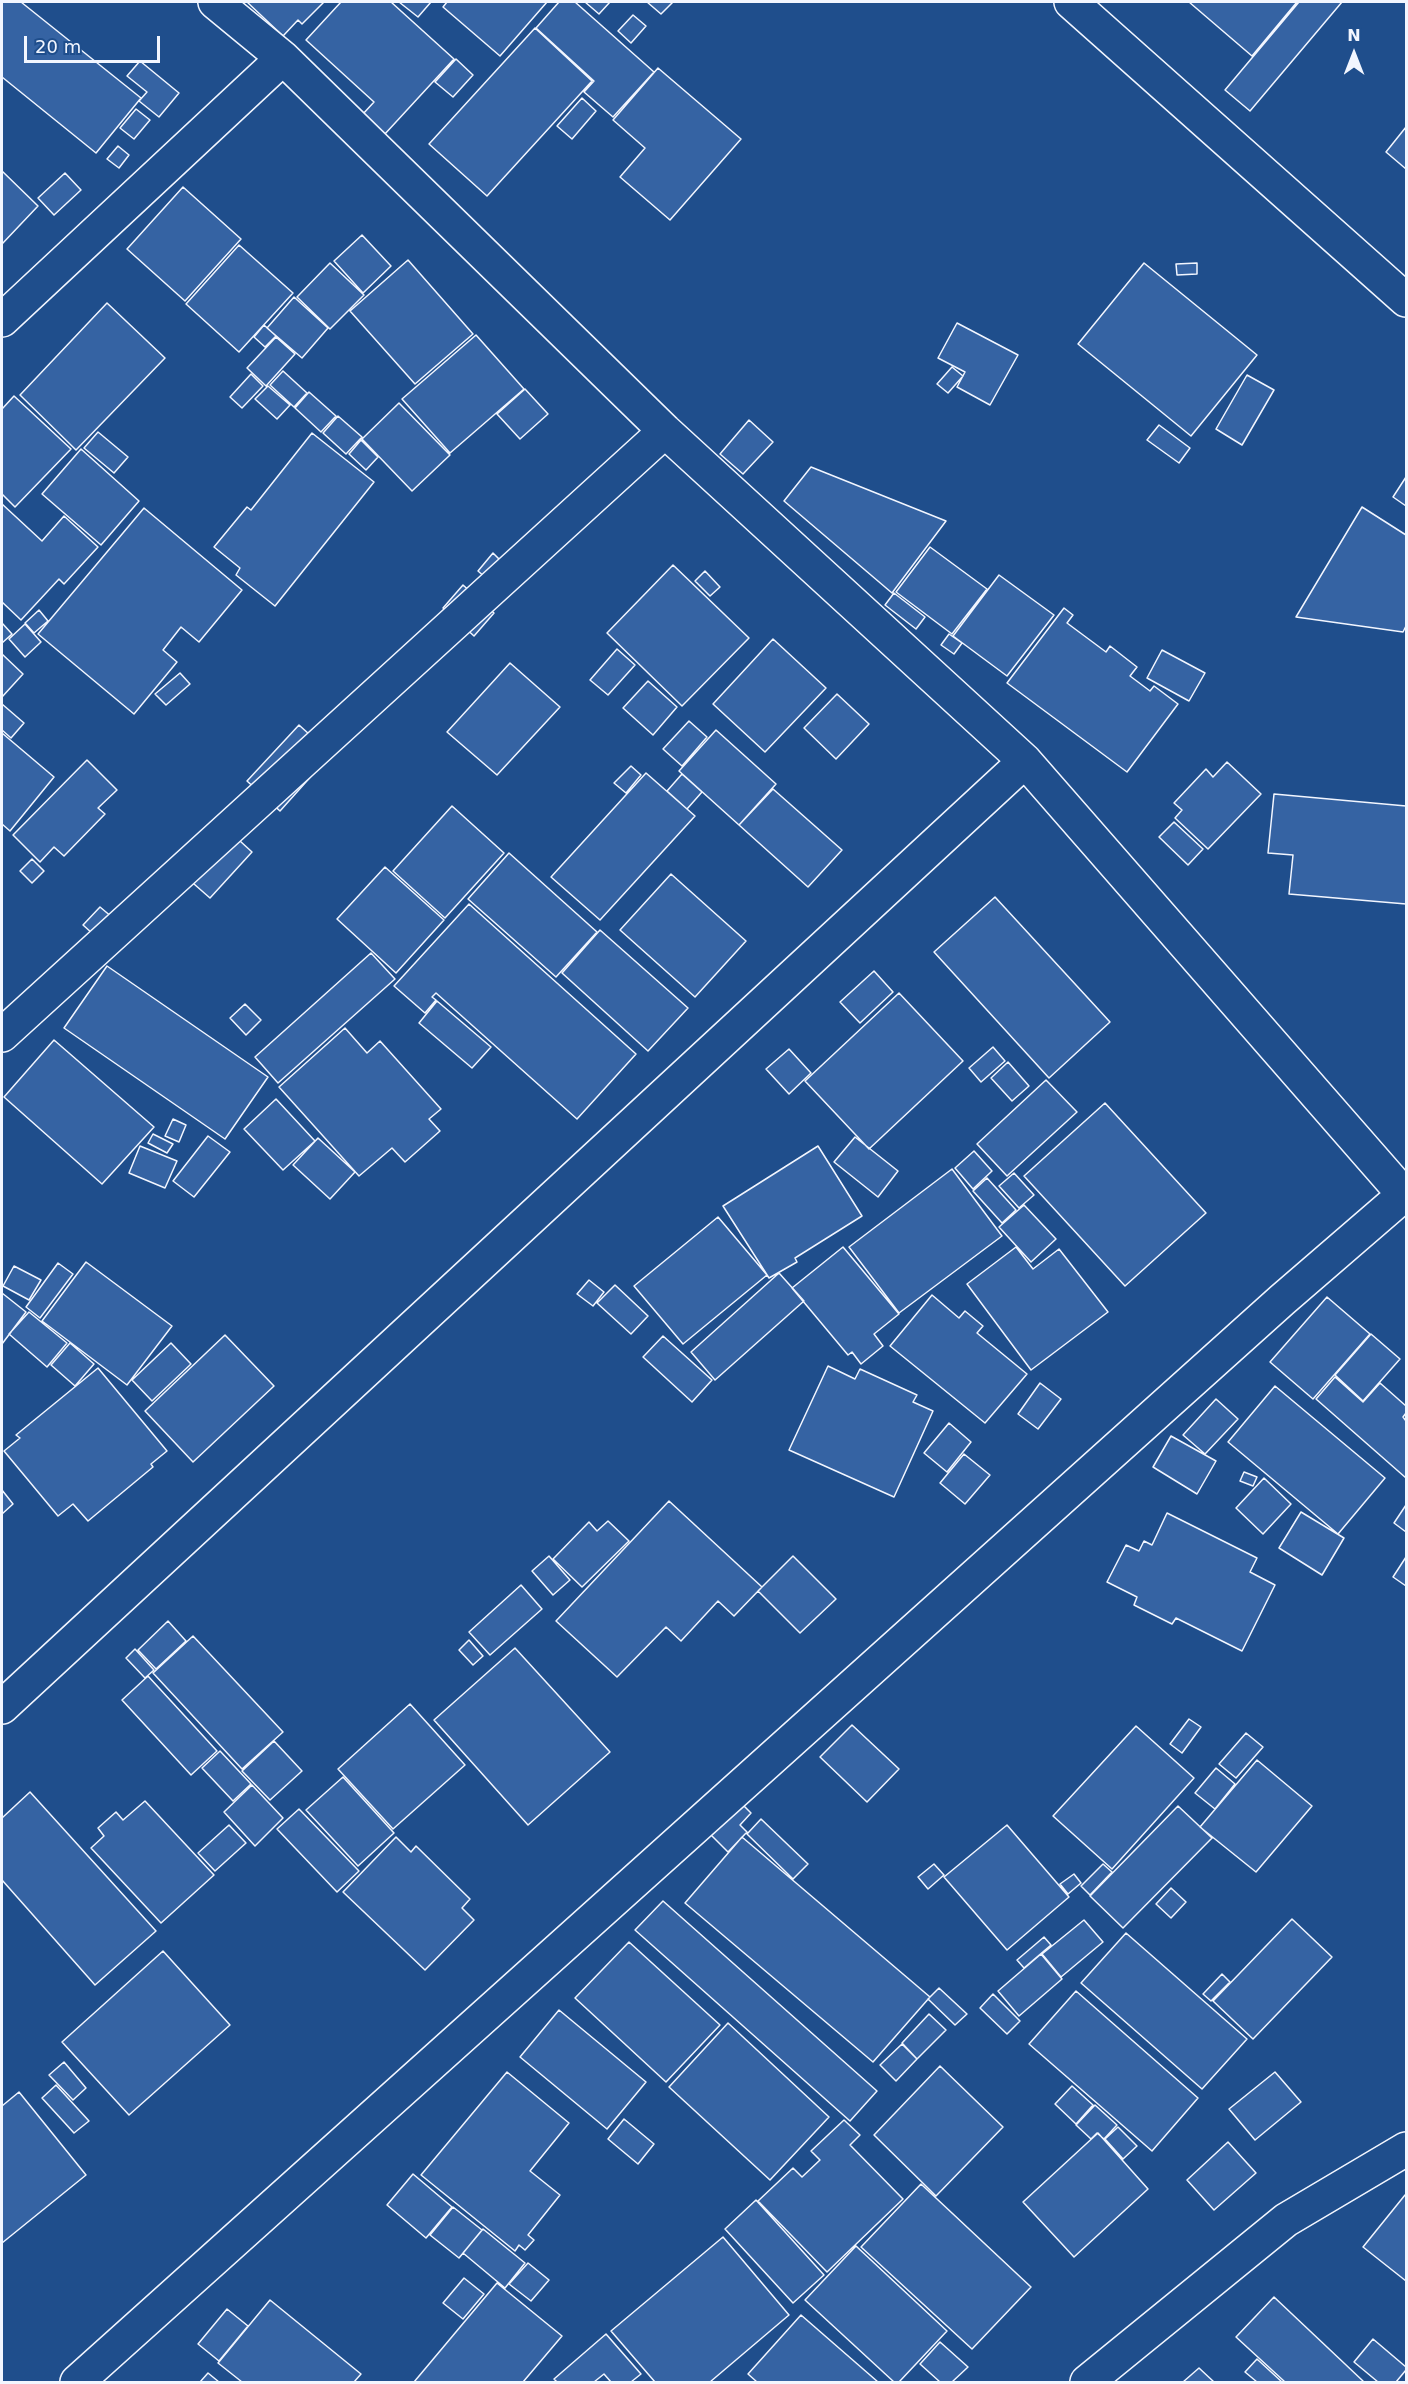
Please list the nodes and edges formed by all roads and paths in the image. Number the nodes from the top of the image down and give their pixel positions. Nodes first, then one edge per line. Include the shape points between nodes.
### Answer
1 (214, 2) edge
2 (1071, 2) edge
3 (283, 58) junction
4 (1407, 300) edge
5 (2, 320) edge
6 (665, 431) junction
7 (1025, 761) junction
8 (2, 1035) edge
9 (1406, 1195) edge
10 (2, 1707) edge
11 (1407, 2149) edge
12 (77, 2382) edge
13 (1088, 2382) edge

1 - 3 street
2 - 4 street
3 - 5 street
3 - 6 street
6 - 7 street
6 - 8 street
7 - 9 street
7 - 10 street
9 - 12 street via 1255,1323
11 - 13 street via 1286,2220

